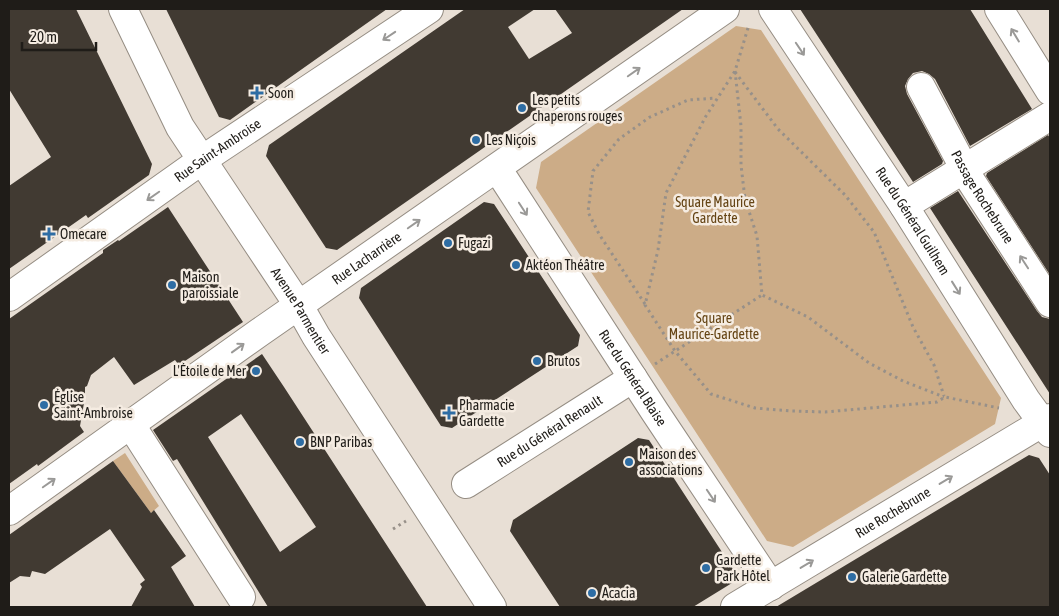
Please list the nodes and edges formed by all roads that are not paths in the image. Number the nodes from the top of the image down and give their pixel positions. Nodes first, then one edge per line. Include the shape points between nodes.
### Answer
1 (122, 9) edge
2 (429, 9) edge
3 (725, 9) edge
4 (773, 9) edge
5 (999, 9) edge
6 (1046, 73) edge
7 (921, 87) dead end
8 (1050, 116) edge
9 (202, 160) junction
10 (497, 168) junction
11 (964, 169) junction
12 (904, 206) junction
13 (9, 297) edge
14 (1050, 303) edge
15 (298, 306) junction
16 (643, 372) junction
17 (1048, 424) edge
18 (132, 425) junction
19 (466, 484) dead end
20 (9, 511) edge
21 (771, 586) junction
22 (241, 597) dead end
23 (492, 607) edge
24 (735, 607) edge

1 - 9 street, Avenue Parmentier via 180,127
2 -> 9 street, Rue Saint-Ambroise
10 -> 3 street, Rue Lacharrière
4 -> 12 street, Rue du Général Guilhem
6 -> 5 street
7 - 11 street, Passage Rochebrune
8 - 11 street
9 -> 13 street, Rue Saint-Ambroise
9 - 15 street, Avenue Parmentier
15 -> 10 street, Rue Lacharrière
10 -> 16 street, Rue du Général Blaise
11 - 12 street
14 -> 11 street, Passage Rochebrune
12 -> 17 street, Rue du Général Guilhem
18 -> 15 street, Rue Lacharrière
15 - 23 street, Avenue Parmentier
16 - 19 street, Rue du Général Renault
16 -> 21 street, Rue du Général Blaise
21 -> 17 street, Rue Rochebrune
20 -> 18 street, Rue Lacharrière
18 - 22 street
21 - 24 street, Rue Rochebrune

